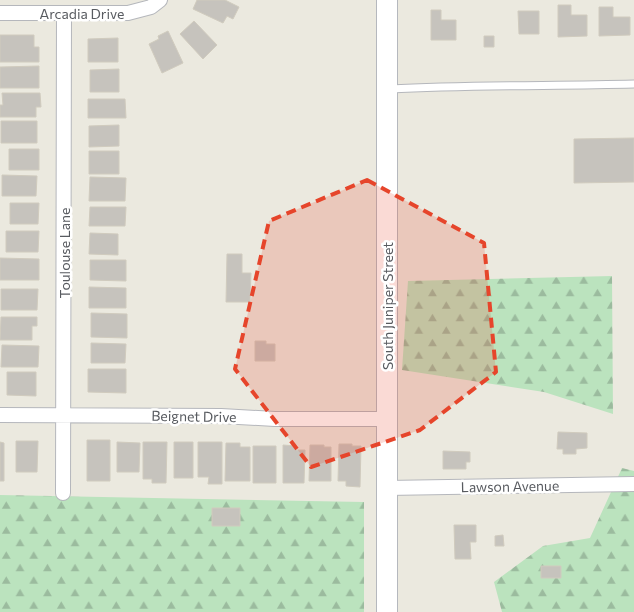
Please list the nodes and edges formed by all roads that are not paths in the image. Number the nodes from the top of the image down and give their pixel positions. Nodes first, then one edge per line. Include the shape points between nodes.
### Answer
1 (160, 0) edge
2 (387, 0) edge
3 (0, 13) edge
4 (64, 14) junction
5 (634, 84) edge
6 (387, 89) junction
7 (0, 414) edge
8 (63, 415) junction
9 (387, 419) junction
10 (634, 484) edge
11 (386, 488) junction
12 (63, 493) dead end
13 (387, 612) edge

1 - 4 street, Arcadia Drive via 151,7 128,13
2 - 6 street, South Juniper Street
3 - 4 street, Arcadia Drive
4 - 8 street, Toulouse Lane
5 - 6 lane
6 - 9 street, South Juniper Street
7 - 8 street, Beignet Drive
8 - 9 street, Beignet Drive
8 - 12 street, Toulouse Lane
9 - 11 street, South Juniper Street
10 - 11 street, Lawson Avenue
11 - 13 street, South Juniper Street

